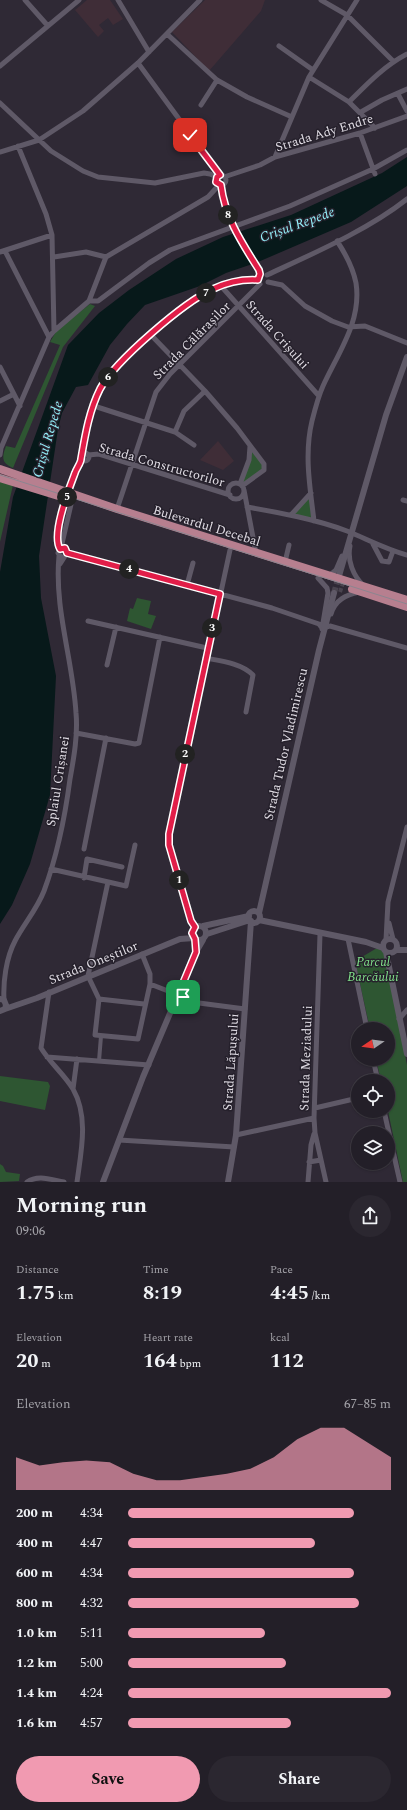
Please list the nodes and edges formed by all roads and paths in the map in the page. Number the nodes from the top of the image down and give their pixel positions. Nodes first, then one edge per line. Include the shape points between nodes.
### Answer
1 (25, 0) edge
2 (79, 0) edge
3 (118, 0) edge
4 (200, 0) edge
5 (321, 0) edge
6 (357, 0) edge
7 (347, 15) junction
8 (48, 26) junction
9 (167, 34) junction
10 (279, 46) dead end
11 (149, 52) junction
12 (407, 54) edge
13 (393, 61) junction
14 (138, 63) junction
15 (0, 66) edge
16 (313, 70) junction
17 (309, 77) junction
18 (217, 80) junction
19 (407, 89) edge
20 (398, 94) junction
21 (350, 102) junction
22 (0, 103) edge
23 (201, 105) dead end
24 (407, 111) edge
25 (361, 112) junction
26 (407, 116) edge
27 (292, 117) junction
28 (374, 128) junction
29 (360, 133) junction
30 (39, 140) junction
31 (18, 146) junction
32 (407, 150) edge
33 (0, 152) edge
34 (275, 157) junction
35 (374, 171) junction
36 (220, 176) junction
37 (220, 185) junction
38 (214, 192) junction
39 (222, 195) junction
40 (407, 199) edge
41 (234, 229) junction
42 (52, 234) junction
43 (337, 241) junction
44 (3, 251) edge
45 (54, 257) junction
46 (106, 257) junction
47 (260, 272) junction
48 (267, 275) junction
49 (259, 282) junction
50 (268, 282) junction
51 (221, 286) junction
52 (89, 301) junction
53 (239, 307) junction
54 (352, 327) junction
55 (54, 331) junction
56 (151, 335) junction
57 (50, 337) junction
58 (407, 343) edge
59 (407, 357) edge
60 (180, 364) junction
61 (0, 366) edge
62 (205, 391) junction
63 (14, 394) junction
64 (319, 396) junction
65 (0, 401) edge
66 (20, 406) junction
67 (94, 406) junction
68 (145, 422) junction
69 (175, 432) junction
70 (194, 445) dead end
71 (250, 446) junction
72 (0, 447) edge
73 (0, 455) edge
74 (82, 457) junction
75 (132, 464) junction
76 (0, 469) edge
77 (13, 477) junction
78 (0, 478) edge
79 (242, 487) junction
80 (311, 493) junction
81 (230, 495) junction
82 (73, 498) junction
83 (237, 498) junction
84 (247, 507) junction
85 (117, 509) junction
86 (291, 515) junction
87 (314, 521) junction
88 (353, 536) junction
89 (373, 544) junction
90 (289, 545) dead end
91 (230, 550) junction
92 (393, 551) junction
93 (63, 552) junction
94 (256, 553) junction
95 (407, 555) edge
96 (285, 562) junction
97 (193, 563) dead end
98 (355, 574) junction
99 (328, 576) junction
100 (318, 578) junction
101 (342, 578) joint
102 (187, 585) junction
103 (364, 590) junction
104 (220, 594) junction
105 (334, 594) tunnel mouth
106 (407, 600) edge
107 (407, 607) edge
108 (88, 621) dead end
109 (323, 625) junction
110 (116, 627) junction
111 (322, 635) junction
112 (160, 637) junction
113 (207, 648) junction
114 (407, 648) edge
115 (205, 658) junction
116 (107, 665) dead end
117 (246, 712) dead end
118 (76, 733) junction
119 (106, 738) junction
120 (407, 827) edge
121 (135, 845) dead end
122 (84, 849) dead end
123 (122, 867) dead end
124 (51, 869) junction
125 (84, 878) junction
126 (108, 882) junction
127 (387, 912) junction
128 (254, 917) junction
129 (203, 926) junction
130 (194, 928) junction
131 (320, 934) junction
132 (205, 937) junction
133 (194, 938) junction
134 (180, 939) junction
135 (348, 939) junction
136 (395, 941) junction
137 (385, 945) junction
138 (407, 946) edge
139 (407, 950) edge
140 (395, 951) junction
141 (196, 952) junction
142 (142, 954) junction
143 (88, 976) junction
144 (392, 976) junction
145 (150, 984) junction
146 (49, 992) junction
147 (178, 995) junction
148 (99, 999) junction
149 (2, 1003) edge
150 (144, 1004) junction
151 (245, 1009) junction
152 (407, 1010) edge
153 (400, 1019) junction
154 (366, 1022) edge
155 (101, 1036) junction
156 (407, 1054) edge
157 (47, 1057) junction
158 (77, 1059) junction
159 (99, 1061) junction
160 (149, 1065) junction
161 (73, 1089) junction
162 (351, 1100) edge
163 (315, 1108) junction
164 (314, 1118) junction
165 (386, 1118) edge
166 (315, 1133) junction
167 (236, 1135) junction
168 (119, 1140) junction
169 (234, 1147) junction
170 (321, 1160) junction
171 (309, 1162) junction
172 (27, 1182) edge
173 (64, 1182) edge
174 (77, 1182) edge
175 (103, 1182) edge
176 (228, 1182) edge
177 (308, 1182) edge
178 (326, 1182) edge
179 (400, 1182) edge

1 - 8 street
2 - 8 street
3 - 11 street
4 - 9 street
5 - 7 street
6 - 7 street
7 - 13 street
7 - 16 street
8 - 15 street
9 - 11 street
9 - 18 street
10 - 16 street
11 - 14 street
12 - 13 street
13 - 21 street
14 - 30 street via 83,111
14 - 36 street
16 - 17 street
17 - 21 street
17 - 27 street
18 - 23 street
18 - 27 street
19 - 20 street
20 - 24 street
20 - 25 street
21 - 25 street
22 - 30 street, Strada Ady Endre
25 - 28 street
26 - 28 street, Strada Ady Endre
27 - 34 street
28 - 29 street, Strada Ady Endre
29 - 34 street, Strada Ady Endre
29 - 35 street
30 - 31 street
30 - 36 street, Strada Ady Endre via 65,160 98,177 155,184 204,173
31 - 33 street
31 - 42 street
32 - 35 street
34 - 36 street, Strada Ady Endre via 260,165
35 - 41 street
36 - 37 street via 216,182
36 - 37 street via 225,183
37 - 38 street
37 - 39 street
38 - 39 street
38 - 46 street
39 - 41 street
40 - 43 street via 393,210
41 - 47 street
41 - 52 street via 170,250 148,263 98,301
42 - 44 street
42 - 45 street
43 - 48 street via 301,261
43 - 54 street via 351,267 356,283
44 - 57 street
45 - 46 street via 86,252
45 - 55 street
46 - 52 street
47 - 48 street
47 - 49 street
48 - 50 street
49 - 50 street via 265,285
49 - 51 street via 238,280
49 - 53 street, Strada Călărașilor
50 - 54 street via 282,285 311,310 336,323
51 - 53 street, Strada Crișului
51 - 56 street via 197,299
52 - 55 street
53 - 60 street, Strada Călărașilor
53 - 64 street, Strada Crișului
54 - 58 street via 365,326
54 - 64 street
55 - 57 street
56 - 60 street
56 - 67 street via 110,374
57 - 66 street
59 - 88 street via 386,415
60 - 62 street
60 - 68 street, Strada Călărașilor via 156,392
61 - 63 street
62 - 69 street via 184,411
62 - 71 street
63 - 65 street
63 - 66 street
64 - 80 street via 307,458
66 - 72 street
67 - 68 street
67 - 74 street via 86,431
68 - 69 street
68 - 75 street, Strada Călărașilor
69 - 70 street
71 - 79 street
71 - 79 street via 265,467
72 - 73 street
74 - 75 street, Strada Constructorilor via 86,460 88,455 96,454
74 - 93 street via 60,519 57,541
75 - 81 street, Strada Constructorilor
75 - 85 street, Strada Călărașilor
76 - 77 main road, Bulevardul Decebal
77 - 78 main road, Bulevardul Decebal
77 - 82 main road, Bulevardul Decebal
79 - 81 street via 236,483 230,486
79 - 83 street via 242,496
79 - 84 street
80 - 86 street
80 - 87 street
81 - 83 street
82 - 85 main road, Bulevardul Decebal
82 - 91 main road, Bulevardul Decebal
82 - 93 street
83 - 84 street, Strada Constructorilor
84 - 86 street
84 - 94 street
85 - 94 main road, Bulevardul Decebal
86 - 87 street
87 - 88 street
88 - 89 street
88 - 98 street via 349,552
88 - 99 street via 338,567
88 - 101 street
89 - 92 street
89 - 92 street via 382,561 389,562
90 - 96 street
91 - 100 main road, Bulevardul Decebal
91 - 104 street
92 - 95 street
93 - 102 street
93 - 118 street, Splaiul Crișanei via 58,566 61,609 76,713
94 - 96 main road, Bulevardul Decebal
96 - 99 main road, Bulevardul Decebal
97 - 102 street
98 - 101 street
98 - 103 street
99 - 103 main road, Bulevardul Decebal
100 - 103 main road, Bulevardul Decebal
100 - 109 street via 327,588 328,594
102 - 104 street
103 - 106 main road, Bulevardul Decebal
103 - 107 main road, Bulevardul Decebal
103 - 109 street via 338,602
104 - 109 street
104 - 113 street
105 - 111 street, Strada Tudor Vladimirescu
108 - 110 street
109 - 111 street
109 - 114 street
110 - 112 street
110 - 116 street
111 - 128 street, Strada Tudor Vladimirescu via 261,901
112 - 113 street
112 - 119 street via 137,744
113 - 115 street
115 - 117 street via 230,663 253,675
115 - 130 street via 169,834 170,849
118 - 119 street
118 - 124 street, Splaiul Crișanei via 70,781
119 - 122 street
120 - 127 street
121 - 126 street via 126,886
123 - 125 street via 87,859
124 - 125 street
124 - 149 street, Splaiul Crișanei via 43,892 14,942
125 - 126 street
126 - 143 street
127 - 136 street
127 - 137 street
128 - 129 street
128 - 131 street
128 - 132 street
128 - 151 street, Strada Lăpușului
129 - 130 street
129 - 132 street
130 - 133 street
130 - 134 street, Strada Oneștilor
131 - 135 street
131 - 163 street, Strada Meziadului
132 - 133 street, Strada Oneștilor
132 - 141 street
133 - 134 street, Strada Oneștilor
133 - 141 street
134 - 142 street, Strada Oneștilor
135 - 137 street
135 - 154 street
136 - 137 street
136 - 138 street
136 - 140 street
137 - 140 street
137 - 144 street
139 - 140 street
140 - 144 street
141 - 147 street
142 - 143 street, Strada Oneștilor
142 - 145 street via 150,974
143 - 146 street, Strada Oneștilor
143 - 148 street
144 - 153 street
145 - 147 street
145 - 150 street
146 - 149 street, Strada Oneștilor via 15,1005
146 - 157 street via 41,1048
147 - 151 street via 207,1005
147 - 160 street
148 - 150 street
148 - 155 street via 94,1036
150 - 155 street via 138,1039
151 - 167 street, Strada Lăpușului
152 - 153 street
153 - 156 street
155 - 159 street
157 - 158 street
157 - 161 street
158 - 159 street
158 - 161 street
159 - 160 street
160 - 168 street
161 - 174 street via 80,1108 82,1128
162 - 163 street
163 - 164 street, Strada Meziadului
164 - 166 street, Strada Meziadului
164 - 167 street
165 - 179 street
166 - 170 street, Strada Meziadului
166 - 171 street
167 - 169 street, Strada Lăpușului
168 - 169 street
168 - 175 street
169 - 176 street, Strada Lăpușului
170 - 171 street
170 - 178 street, Strada Meziadului
171 - 177 street
172 - 173 street via 40,1178

